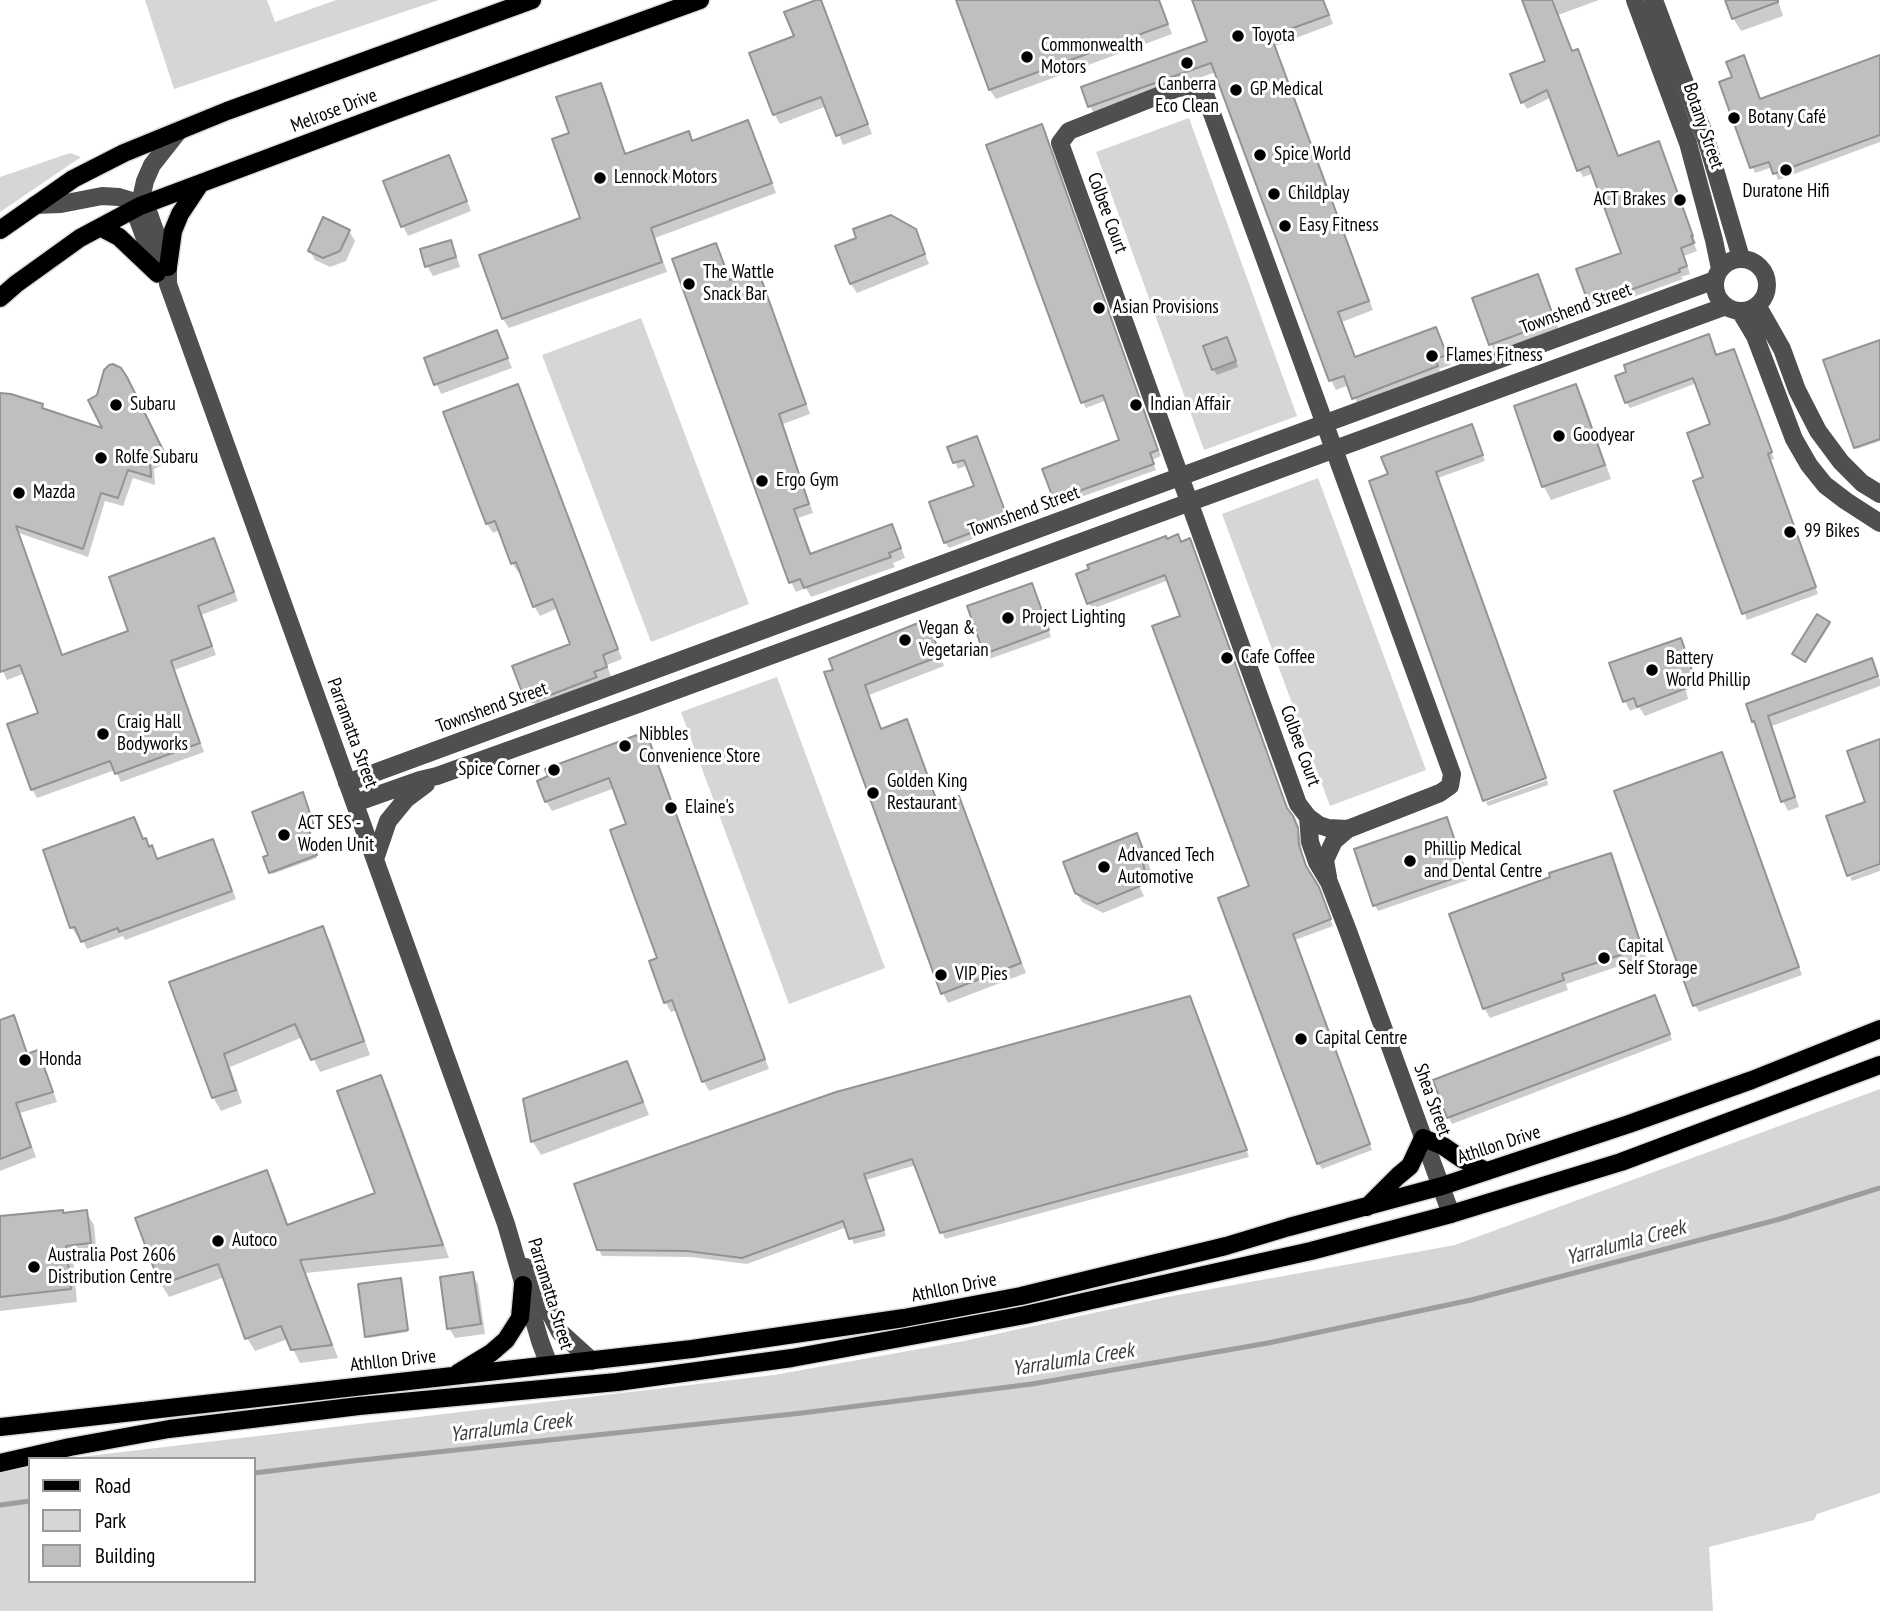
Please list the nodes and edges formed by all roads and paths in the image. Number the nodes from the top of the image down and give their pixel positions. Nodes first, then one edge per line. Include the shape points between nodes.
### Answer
1 (533, 0) edge
2 (700, 0) edge
3 (1635, 0) edge
4 (1654, 0) edge
5 (177, 132) junction
6 (200, 184) junction
7 (35, 205) junction
8 (140, 206) junction
9 (100, 227) junction
10 (0, 230) edge
11 (1741, 258) junction
12 (164, 275) junction
13 (1717, 275) junction
14 (0, 298) edge
15 (1741, 308) junction
16 (1324, 424) junction
17 (1334, 450) junction
18 (1180, 477) junction
19 (1880, 494) edge
20 (1189, 503) junction
21 (1880, 523) edge
22 (438, 776) junction
23 (347, 783) junction
24 (355, 803) junction
25 (1308, 817) junction
26 (1348, 829) junction
27 (375, 859) junction
28 (1329, 882) junction
29 (1880, 1029) edge
30 (1880, 1065) edge
31 (1423, 1138) junction
32 (1486, 1171) junction
33 (1442, 1186) junction
34 (1367, 1207) junction
35 (1451, 1214) junction
36 (510, 1236) junction
37 (523, 1284) junction
38 (592, 1361) junction
39 (549, 1365) junction
40 (452, 1376) junction
41 (617, 1382) junction
42 (0, 1427) edge
43 (70, 1447) junction
44 (0, 1453) edge
45 (0, 1463) edge

1 - 5 main road, Melrose Drive
2 - 6 main road, Melrose Drive
3 - 13 street, Botany Street via 1688,143 1714,240
4 - 11 street, Botany Street via 1706,139
5 - 7 main road, Melrose Drive via 73,179
5 - 8 street via 152,165
6 - 8 main road, Melrose Drive
6 - 12 main road via 176,223
7 - 8 street via 102,196
7 - 10 main road, Melrose Drive
8 - 9 main road, Melrose Drive
8 - 12 street, Parramatta Street via 149,214
9 - 12 main road
9 - 14 main road, Melrose Drive
11 - 13 street via 1729,261
11 - 15 street via 1757,264 1767,282 1766,292
12 - 23 street, Parramatta Street
13 - 15 street via 1717,295
13 - 16 street, Townshend Street
15 - 17 street
15 - 19 street via 1782,349 1818,431 1841,462
15 - 21 street via 1809,465 1825,485
16 - 17 street, Colbee Court
16 - 18 street, Townshend Street
16 - 18 street, Colbee Court via 1206,97 1189,87 1178,88 1069,131 1060,143
17 - 20 street
17 - 26 street, Colbee Court via 1452,774 1450,786 1440,793
18 - 20 street, Colbee Court
18 - 23 street, Townshend Street
20 - 22 street
20 - 25 street, Colbee Court via 1298,804
22 - 24 street
22 - 27 street via 396,809
23 - 24 street, Parramatta Street
24 - 27 street, Parramatta Street
25 - 26 street, Colbee Court via 1328,828
25 - 28 street, Shea Street via 1310,842
26 - 28 street, Shea Street via 1334,841 1325,860
27 - 36 street, Parramatta Street
28 - 31 street, Shea Street
29 - 32 main road, Athllon Drive via 1642,1120
30 - 35 main road, Athllon Drive via 1621,1162
31 - 32 main road
31 - 33 street, Shea Street
31 - 34 main road via 1410,1166
32 - 33 main road, Athllon Drive
33 - 34 main road, Athllon Drive
33 - 35 street, Shea Street
34 - 38 main road, Athllon Drive via 1021,1296 904,1318
35 - 41 main road, Athllon Drive via 1311,1251 1025,1315 792,1358
36 - 37 street, Parramatta Street
36 - 38 street, Parramatta Street via 560,1332
37 - 39 street, Parramatta Street
37 - 40 main road via 520,1318 506,1340
38 - 39 main road, Athllon Drive
39 - 40 main road, Athllon Drive
39 - 41 main road via 560,1375
40 - 42 main road, Athllon Drive
41 - 43 main road, Athllon Drive via 252,1418
43 - 44 main road, Athllon Drive
43 - 45 main road, Athllon Drive

